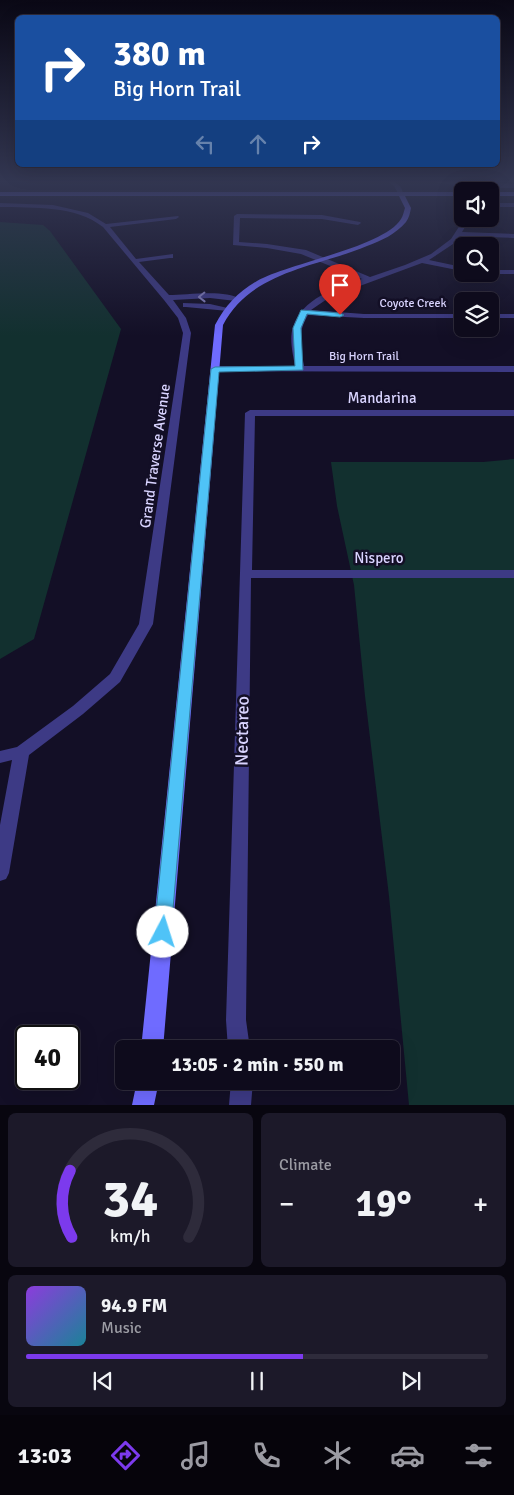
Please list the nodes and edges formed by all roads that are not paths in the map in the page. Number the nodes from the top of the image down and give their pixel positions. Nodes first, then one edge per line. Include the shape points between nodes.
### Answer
1 (110, 233) edge
2 (236, 233) edge
3 (390, 233) edge
4 (460, 234) joint
5 (514, 236) edge
6 (170, 256) dead end
7 (316, 260) junction
8 (134, 261) junction
9 (421, 261) junction
10 (454, 267) edge
11 (499, 272) edge
12 (514, 272) edge
13 (369, 279) junction
14 (357, 283) junction
15 (170, 302) junction
16 (232, 304) junction
17 (304, 312) junction
18 (454, 316) edge
19 (499, 316) edge
20 (514, 316) edge
21 (215, 369) junction
22 (300, 369) junction
23 (514, 369) edge
24 (250, 413) joint
25 (514, 413) edge
26 (245, 574) junction
27 (514, 574) edge
28 (22, 752) junction
29 (0, 757) edge
30 (0, 873) edge
31 (153, 1040) edge
32 (238, 1040) edge
33 (146, 1090) edge
34 (241, 1090) edge
35 (143, 1105) edge
36 (240, 1105) edge

1 - 8 street, Grand Traverse Avenue
2 - 7 street via 235,244 267,246
3 - 7 main road via 360,248
4 - 5 street
4 - 9 street via 435,255
6 - 8 street
7 - 13 street
7 - 14 street
7 - 16 main road via 276,274
8 - 15 street, Grand Traverse Avenue
9 - 10 street
9 - 13 street
11 - 12 street
13 - 14 street
14 - 17 street via 315,302
15 - 16 street via 210,306
16 -> 15 street via 210,296
15 - 28 street, Grand Traverse Avenue via 182,318 187,334 146,624 115,678
16 - 21 main road via 219,325
17 - 18 street, Coyote Creek
17 - 22 street via 297,328
19 - 20 street
21 - 22 street, Big Horn Trail
21 - 31 main road
22 - 23 street, Big Horn Trail
24 - 25 street, Mandarina
24 - 26 street, Nectareo
26 - 27 street, Nispero
26 - 32 street, Nectareo
28 - 29 street, Grand Traverse Avenue
28 - 30 street
33 - 35 main road
34 - 36 street

